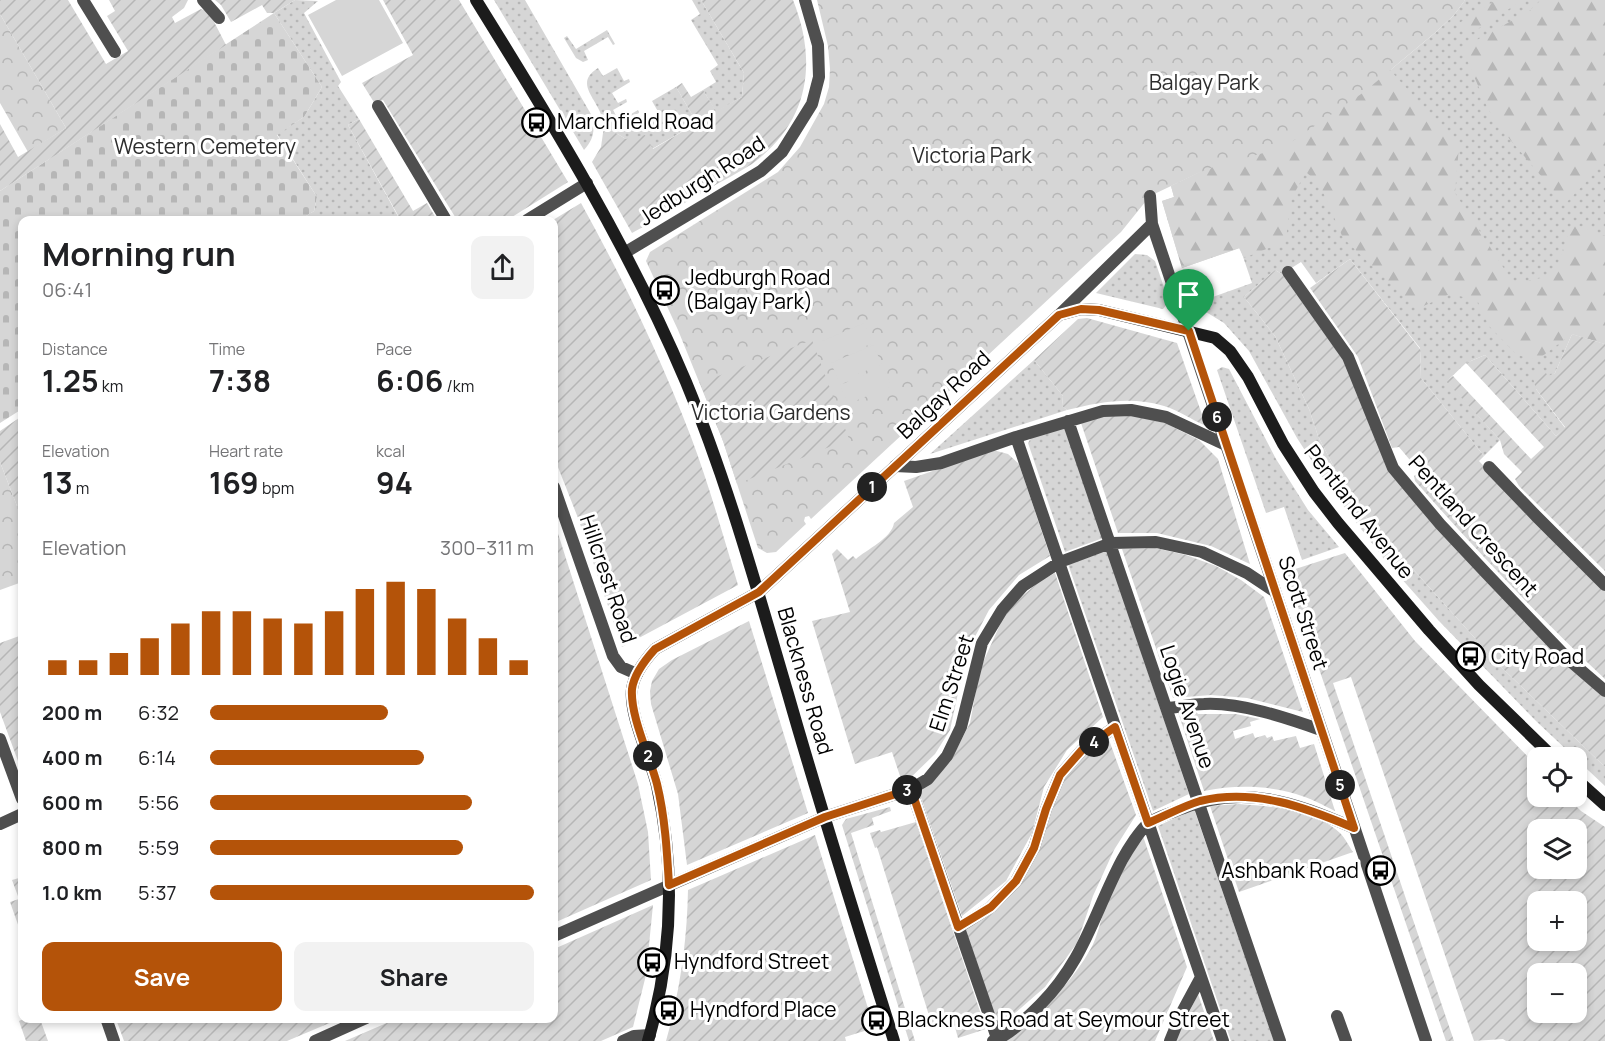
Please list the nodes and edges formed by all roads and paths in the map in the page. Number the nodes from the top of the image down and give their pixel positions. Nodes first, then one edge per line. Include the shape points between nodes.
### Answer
1 (83, 0) edge
2 (203, 0) edge
3 (476, 0) edge
4 (805, 0) edge
5 (219, 18) dead end
6 (115, 52) dead end
7 (378, 106) dead end
8 (587, 183) junction
9 (1150, 196) dead end
10 (444, 216) edge
11 (533, 216) edge
12 (1152, 224) junction
13 (626, 252) junction
14 (1288, 272) dead end
15 (1059, 315) junction
16 (1189, 331) junction
17 (1068, 420) junction
18 (1016, 437) junction
19 (1226, 445) junction
20 (895, 466) junction
21 (1489, 467) dead end
22 (558, 499) edge
23 (1111, 543) junction
24 (1060, 562) junction
25 (1605, 585) edge
26 (1274, 591) junction
27 (759, 592) junction
28 (637, 674) junction
29 (1605, 691) edge
30 (1167, 708) junction
31 (1115, 727) junction
32 (1321, 730) junction
33 (0, 739) edge
34 (1543, 747) edge
35 (18, 788) edge
36 (911, 789) junction
37 (1587, 789) edge
38 (1199, 801) junction
39 (1605, 805) edge
40 (18, 816) edge
41 (825, 817) junction
42 (1148, 823) junction
43 (0, 824) edge
44 (1354, 828) junction
45 (669, 885) junction
46 (958, 927) junction
47 (558, 934) edge
48 (1201, 977) junction
49 (1337, 1016) dead end
50 (108, 1023) edge
51 (355, 1023) edge
52 (649, 1038) edge
53 (996, 1040) edge
54 (114, 1041) edge
55 (315, 1041) edge
56 (623, 1041) edge
57 (894, 1041) edge
58 (1170, 1041) edge
59 (1223, 1041) edge
60 (1280, 1041) edge
61 (1346, 1041) edge
62 (1426, 1041) edge

1 - 6 street
2 - 5 street
3 - 8 street, Blackness Road
4 - 13 street, Jedburgh Road via 818,45 819,77 812,104 782,152 761,171
7 - 10 street
8 - 11 street
8 - 13 street, Blackness Road
9 - 12 street, Scott Street
12 - 15 street, Balgay Road
12 - 16 street, Scott Street
13 - 27 street, Blackness Road via 702,423
14 - 29 street, Pentland Crescent via 1348,357 1393,468 1440,524 1569,660
15 - 16 street, Pentland Avenue via 1081,309 1099,310
15 - 20 street, Balgay Road
16 - 19 street, Scott Street
16 - 34 street, Pentland Avenue via 1215,338 1230,351 1283,444 1338,523 1479,685
17 - 18 street
17 - 19 street via 1103,411 1131,410 1166,417
17 - 23 street, Logie Avenue
18 - 20 street via 941,463
18 - 24 street
19 - 26 street, Scott Street
20 - 27 street, Balgay Road
21 - 25 street
22 - 28 street, Hillcrest Road via 612,656 621,667
23 - 24 street, Elm Street
23 - 26 street, Elm Street via 1156,542 1202,552
23 - 30 street, Logie Avenue
24 - 31 street
24 - 36 street, Elm Street via 1023,586 1002,610 982,643 961,727 947,756 928,779
26 - 32 street, Scott Street
27 - 28 street, Balgay Road via 655,649
27 - 41 street, Blackness Road
28 - 45 street via 632,689 634,710 657,785 667,839
30 - 32 street via 1205,704 1249,709
30 - 38 street, Logie Avenue
31 - 42 street
31 - 46 street via 1082,750 1060,775 1034,848 1016,881 991,907
32 - 44 street, Scott Street
33 - 35 street
36 - 41 street, Elm Street
36 - 46 street
37 - 39 street
38 - 42 street
38 - 44 street via 1234,796 1272,799
38 - 60 street, Logie Avenue
40 - 43 street
41 - 45 street
41 - 57 street, Blackness Road
42 - 48 street
42 - 53 street via 1123,857 1084,946 1058,987
44 - 62 street, Scott Street
45 - 47 street
45 - 52 street via 663,984
46 - 53 street
48 - 58 street
48 - 59 street
49 - 61 street
50 - 54 street
51 - 55 street
52 - 56 street via 634,1036

